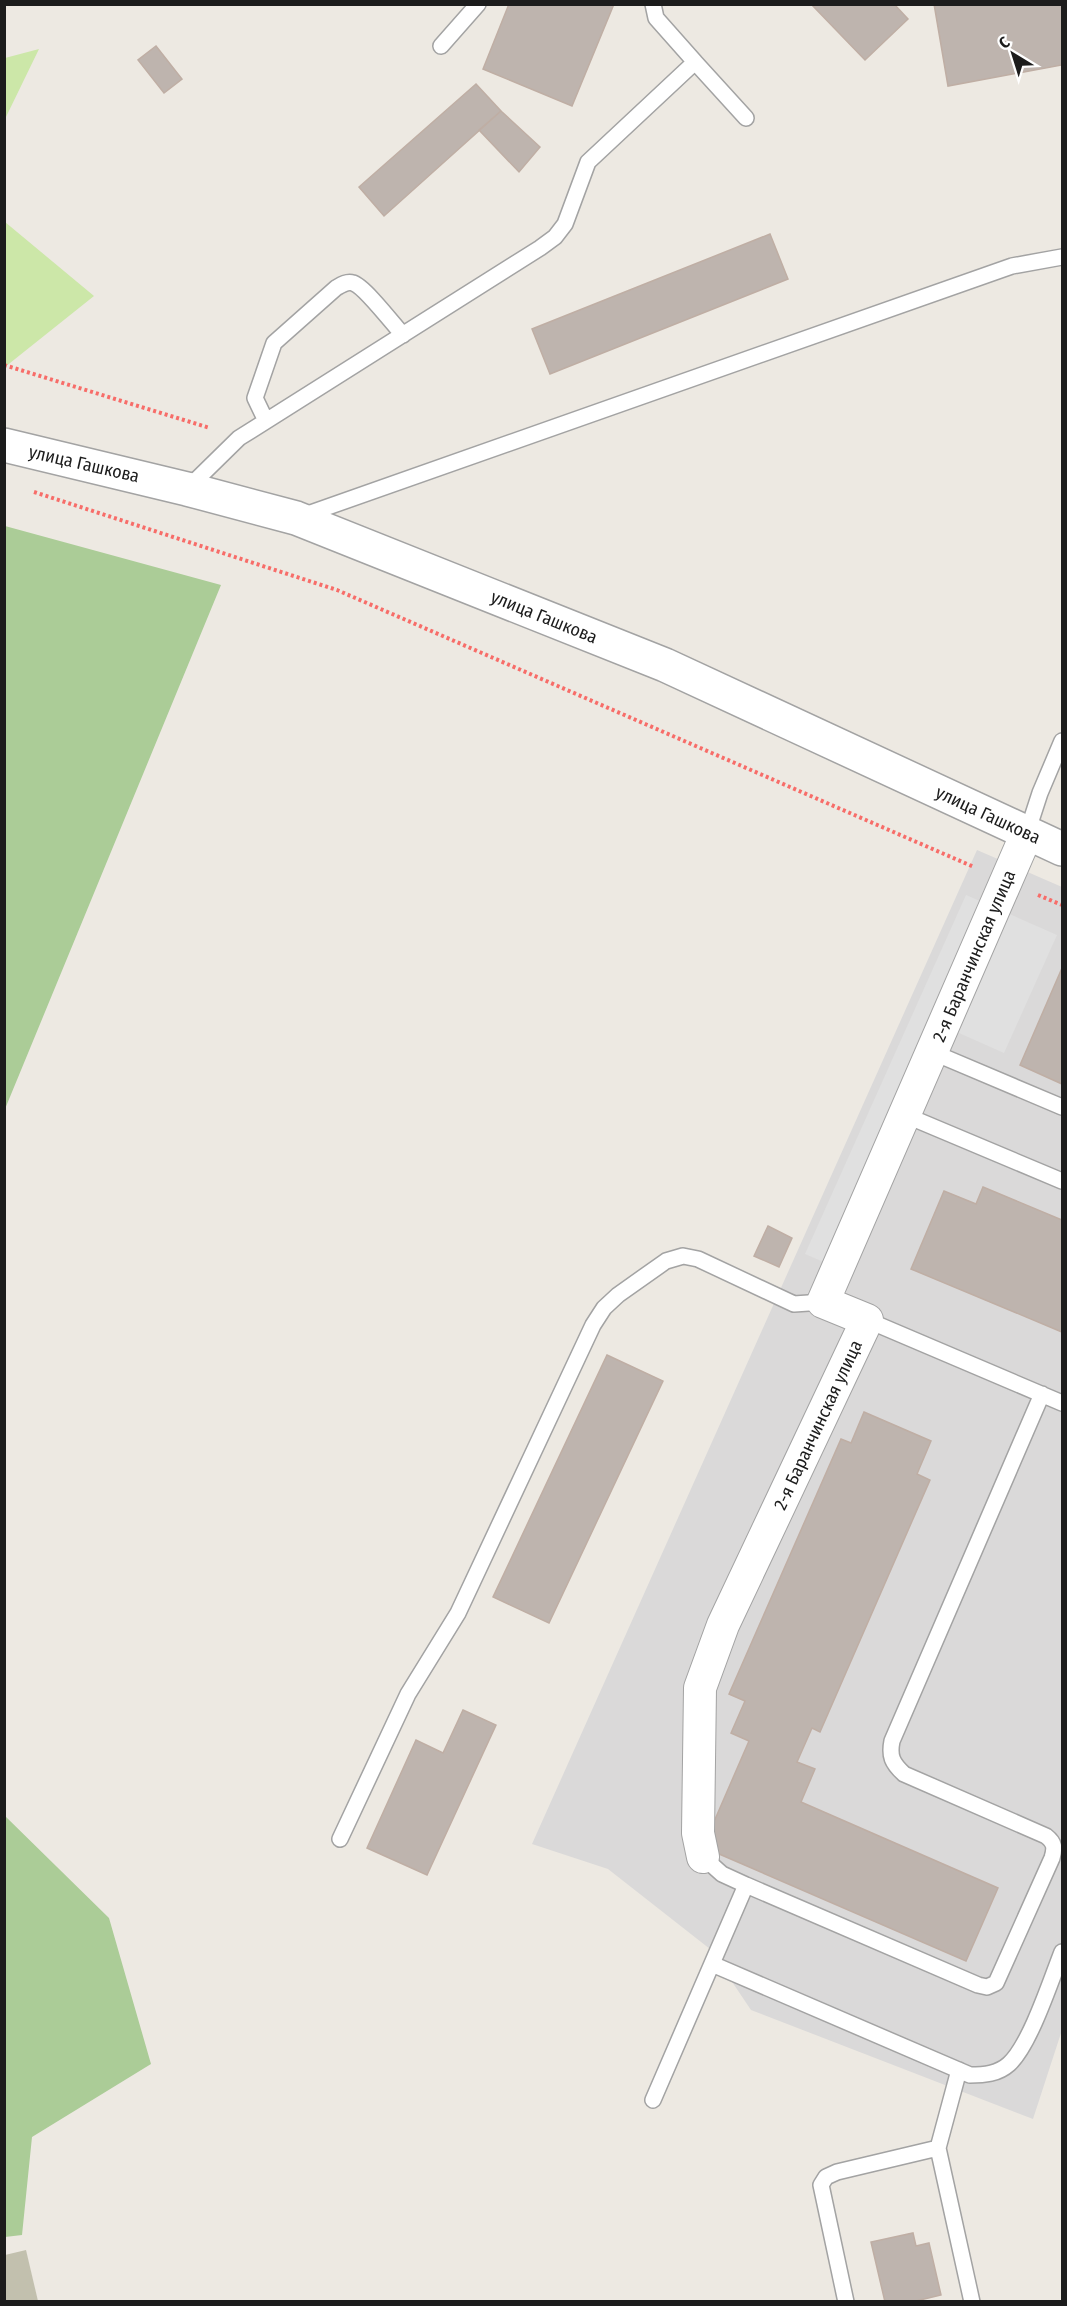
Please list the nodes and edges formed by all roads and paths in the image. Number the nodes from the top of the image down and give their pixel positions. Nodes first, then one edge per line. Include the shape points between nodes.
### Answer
1 (478, 4) edge
2 (653, 4) edge
3 (441, 46) dead end
4 (695, 62) junction
5 (746, 118) dead end
6 (1062, 257) edge
7 (403, 335) junction
8 (4, 365) edge
9 (266, 421) junction
10 (239, 438) junction
11 (4, 445) edge
12 (27, 489) dead end
13 (187, 489) junction
14 (296, 518) junction
15 (1062, 741) edge
16 (1027, 833) junction
17 (1062, 849) edge
18 (1006, 881) junction
19 (1062, 905) edge
20 (932, 1052) junction
21 (1062, 1107) edge
22 (904, 1115) junction
23 (1062, 1181) edge
24 (824, 1302) junction
25 (867, 1320) junction
26 (1042, 1394) junction
27 (1062, 1403) edge
28 (340, 1839) dead end
29 (703, 1857) joint
30 (746, 1885) junction
31 (1062, 1952) edge
32 (712, 1964) junction
33 (959, 2070) junction
34 (654, 2100) dead end
35 (938, 2148) junction
36 (846, 2301) edge
37 (972, 2301) edge

1 - 3 lane
2 - 4 lane via 656,18
4 - 5 lane
4 - 7 lane via 588,162 565,224 555,237
6 - 14 lane via 1012,266
7 - 9 lane
7 - 9 lane via 363,289 354,283 336,288 274,343 255,398
8 - 10 path
9 - 10 lane
10 - 13 lane
11 - 13 street, улица Гашкова
12 - 18 path via 337,590
13 - 14 street, улица Гашкова
14 - 16 street, улица Гашкова via 665,665
15 - 16 lane
16 - 17 street, улица Гашкова
16 - 18 street, 2-я Баранчинская улица
18 - 19 path
18 - 20 street, 2-я Баранчинская улица
20 - 21 lane
20 - 22 street, 2-я Баранчинская улица
22 - 23 lane
22 - 24 street, 2-я Баранчинская улица
24 - 25 street, 2-я Баранчинская улица
24 - 28 lane via 795,1304 698,1259 683,1256 666,1261 604,1308 593,1324 458,1613 408,1694
25 - 26 lane
25 - 29 street, 2-я Баранчинская улица via 723,1625 700,1688 698,1833
26 - 27 lane
26 - 30 lane via 892,1741 890,1754 894,1765 904,1774 1053,1841 1052,1858 1002,1974 987,1987 978,1984
29 - 30 lane via 722,1874
30 - 32 lane
31 - 33 lane via 1022,2048 1008,2065 989,2075 970,2075
32 - 33 lane
32 - 34 lane
33 - 35 lane
35 - 36 lane via 837,2172 820,2185
35 - 37 lane

